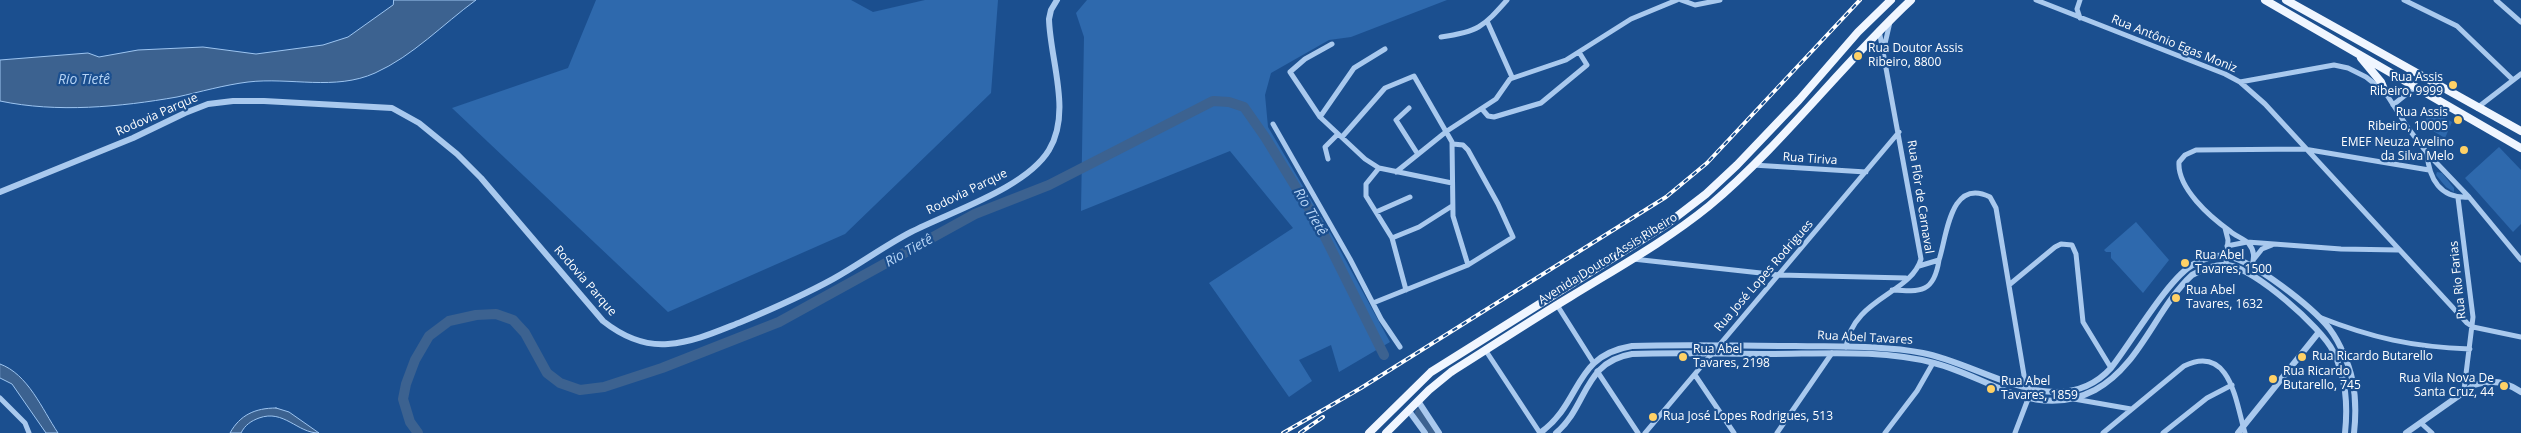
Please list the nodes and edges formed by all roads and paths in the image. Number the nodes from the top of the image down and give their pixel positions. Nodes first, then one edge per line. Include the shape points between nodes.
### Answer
1 (1057, 0) edge
2 (1507, 0) edge
3 (1677, 0) edge
4 (1681, 0) edge
5 (1720, 0) edge
6 (1891, 0) edge
7 (1911, 0) edge
8 (2036, 0) edge
9 (2080, 0) edge
10 (2265, 0) edge
11 (2286, 0) edge
12 (2404, 0) edge
13 (2497, 0) edge
14 (1882, 7) junction
15 (1892, 18) junction
16 (2080, 18) junction
17 (1487, 21) junction
18 (2521, 22) edge
19 (1879, 30) junction
20 (1441, 37) dead end
21 (1332, 44) dead end
22 (1385, 49) dead end
23 (1884, 51) junction
24 (1579, 52) junction
25 (2356, 53) junction
26 (2521, 74) edge
27 (1512, 77) junction
28 (2513, 80) junction
29 (2240, 82) junction
30 (2414, 88) junction
31 (2385, 92) junction
32 (2393, 105) junction
33 (1408, 108) dead end
34 (2477, 108) junction
35 (1482, 109) junction
36 (1320, 117) junction
37 (1273, 124) dead end
38 (1447, 131) junction
39 (2521, 131) edge
40 (1899, 132) junction
41 (1340, 136) junction
42 (1453, 144) junction
43 (2521, 148) edge
44 (2304, 149) junction
45 (1417, 153) junction
46 (2427, 153) junction
47 (1328, 158) dead end
48 (1753, 165) junction
49 (1379, 168) junction
50 (2429, 170) junction
51 (1396, 172) junction
52 (1866, 172) junction
53 (1452, 183) junction
54 (0, 192) edge
55 (1410, 197) dead end
56 (2469, 197) junction
57 (2458, 198) junction
58 (1452, 206) junction
59 (1376, 212) junction
60 (2225, 228) junction
61 (1392, 238) junction
62 (2247, 242) junction
63 (2275, 244) junction
64 (2227, 246) junction
65 (2400, 250) junction
66 (2226, 256) junction
67 (2520, 256) edge
68 (1633, 259) junction
69 (1939, 260) junction
70 (2253, 263) junction
71 (1468, 265) junction
72 (2226, 265) junction
73 (1919, 266) junction
74 (1779, 275) junction
75 (1907, 278) junction
76 (2009, 285) junction
77 (1406, 290) junction
78 (1892, 290) junction
79 (1373, 303) junction
80 (1557, 305) junction
81 (2318, 316) junction
82 (2473, 327) junction
83 (2320, 332) junction
84 (2521, 337) edge
85 (1718, 345) junction
86 (1400, 347) dead end
87 (1846, 347) junction
88 (2470, 349) junction
89 (1486, 351) junction
90 (1832, 353) junction
91 (1711, 354) junction
92 (1593, 362) junction
93 (1933, 363) junction
94 (2111, 368) junction
95 (1597, 371) junction
96 (1695, 375) junction
97 (2232, 385) junction
98 (2025, 387) junction
99 (2464, 390) junction
100 (2521, 392) edge
101 (1409, 393) junction
102 (0, 398) edge
103 (2074, 399) junction
104 (2028, 400) junction
105 (1418, 401) junction
106 (2131, 409) junction
107 (1409, 411) junction
108 (2421, 423) junction
109 (2243, 425) junction
110 (2353, 432) edge
111 (28, 433) edge
112 (1370, 433) edge
113 (1386, 433) edge
114 (1425, 433) edge
115 (1440, 433) edge
116 (1540, 433) edge
117 (1556, 433) edge
118 (1638, 433) edge
119 (1645, 433) edge
120 (1734, 433) edge
121 (1777, 433) edge
122 (1885, 433) edge
123 (2016, 433) edge
124 (2103, 433) edge
125 (2163, 433) edge
126 (2238, 433) edge
127 (2246, 433) edge
128 (2344, 433) edge
129 (2406, 433) edge
130 (2432, 433) edge

1 - 54 street, Rodovia Parque via 1051,10 1050,26 1060,116 1054,141 1032,170 1007,187 910,233 809,291 685,342 655,344 615,331 457,154 418,123 392,108 264,101 208,104
2 - 17 street
3 - 24 street via 1631,19
4 - 5 street via 1695,5
6 - 14 main road, Avenida Doutor Assis Ribeiro
7 - 15 main road, Avenida Doutor Assis Ribeiro
8 - 16 street, Rua Antônio Egas Moniz
9 - 16 street via 2077,9
10 - 25 main road
11 - 34 main road
12 - 28 street via 2457,26
13 - 18 street
14 - 19 main road
14 - 101 main road, Avenida Doutor Assis Ribeiro via 1738,165 1699,199 1660,228 1450,359
15 - 19 main road, Avenida Doutor Assis Ribeiro
15 - 23 street, Rua Flôr de Carnaval
16 - 29 street, Rua Antônio Egas Moniz
17 - 20 street via 1474,31
17 - 27 street
19 - 23 street, Rua Flôr de Carnaval
19 - 48 main road, Avenida Doutor Assis Ribeiro
21 - 36 street via 1290,72
22 - 36 street via 1354,68
23 - 40 street, Rua Flôr de Carnaval
24 - 27 street via 1566,60
24 - 35 street via 1588,65 1541,103 1494,117
25 - 30 main road
25 - 31 main road via 2381,82
26 - 28 street
27 - 35 street via 1499,96
28 - 34 street
29 - 31 street via 2340,66 2366,77
29 - 44 street, Rua Antônio Egas Moniz
30 - 32 street
30 - 43 main road
31 - 32 street
32 - 46 street
33 - 45 street via 1396,120
34 - 39 main road
35 - 38 street
36 - 41 street
37 - 79 street
38 - 41 street via 1414,76 1385,88
38 - 42 street
38 - 45 street
40 - 52 street, Rua José Lopes Rodrigues
40 - 73 street, Rua Flôr de Carnaval via 1922,252
41 - 47 street via 1325,147
41 - 49 street
42 - 53 street
42 - 71 street via 1463,145 1468,150 1513,237
44 - 50 street
44 - 60 street via 2206,149 2190,152 2179,162 2180,174 2202,205
44 - 65 street, Rua Antônio Egas Moniz
45 - 51 street
46 - 50 street
46 - 56 street
48 - 52 street, Rua Tiriva
48 - 68 main road, Avenida Doutor Assis Ribeiro via 1708,207
49 - 51 street
49 - 59 street via 1366,184 1366,196
50 - 57 street via 2438,186
51 - 53 street
52 - 74 street, Rua José Lopes Rodrigues
53 - 58 street
55 - 59 street
56 - 57 street
56 - 67 street
57 - 82 street, Rua Rio Farias
58 - 61 street via 1419,227
58 - 71 street
59 - 61 street
60 - 62 street
60 - 64 street
61 - 77 street
62 - 63 street
62 - 64 street
62 - 70 street via 2253,252
63 - 65 street
63 - 70 street via 2262,249
64 - 66 street
65 - 82 street, Rua Antônio Egas Moniz
66 - 70 street
66 - 72 street
66 - 94 street, Rua Abel Tavares via 2200,262 2182,273
68 - 74 street
68 - 80 main road, Avenida Doutor Assis Ribeiro
69 - 73 street
69 - 76 street via 1956,202 1967,195 1985,195 1990,197 1996,208
69 - 78 street via 1936,275 1928,287
70 - 81 street
71 - 77 street
72 - 83 street via 2259,280
72 - 103 street, Rua Abel Tavares via 2192,275 2117,373 2096,390
73 - 75 street, Rua Flôr de Carnaval
74 - 75 street
74 - 85 street, Rua José Lopes Rodrigues
75 - 78 street, Rua Flôr de Carnaval
76 - 94 street via 2055,247 2061,244 2072,246 2076,254 2083,322
76 - 98 street
77 - 79 street
78 - 87 street, Rua Flôr de Carnaval via 1870,305 1861,316
79 - 86 street
80 - 89 main road, Avenida Doutor Assis Ribeiro
80 - 92 street
81 - 88 street via 2389,341
81 - 110 street via 2334,336 2349,367 2355,395
82 - 84 street
82 - 88 street, Rua Rio Farias
83 - 109 street
83 - 128 street via 2332,349 2344,382 2347,400
85 - 87 street, Rua Abel Tavares
85 - 91 street, Rua José Lopes Rodrigues
85 - 92 street, Rua Abel Tavares via 1632,346 1615,350
87 - 98 street, Rua Abel Tavares via 1924,353
88 - 99 street, Rua Rio Farias
89 - 105 main road, Avenida Doutor Assis Ribeiro via 1451,372
89 - 116 street
90 - 91 street, Rua Abel Tavares
90 - 93 street, Rua Abel Tavares via 1892,356
90 - 121 street
91 - 95 street, Rua Abel Tavares via 1632,354 1609,361
91 - 96 street, Rua José Lopes Rodrigues
92 - 116 street via 1564,410
93 - 104 street, Rua Abel Tavares
93 - 122 street
94 - 98 street, Rua Abel Tavares via 2098,380 2069,391 2046,392
95 - 117 street, Rua Abel Tavares via 1571,418
95 - 118 street
96 - 119 street, Rua José Lopes Rodrigues
96 - 120 street
97 - 106 street via 2223,370 2214,364 2191,362
97 - 109 street
97 - 125 street via 2207,398
98 - 104 street
99 - 100 street via 2491,381 2509,384
99 - 108 street
101 - 105 main road
101 - 112 main road, Avenida Doutor Assis Ribeiro
102 - 111 street via 25,423
103 - 104 street, Rua Abel Tavares
103 - 106 street
104 - 123 street
105 - 107 main road, Avenida Doutor Assis Ribeiro
105 - 115 street
106 - 124 street
107 - 113 main road, Avenida Doutor Assis Ribeiro
107 - 114 street
108 - 129 street
108 - 130 street
109 - 126 street
109 - 127 street

